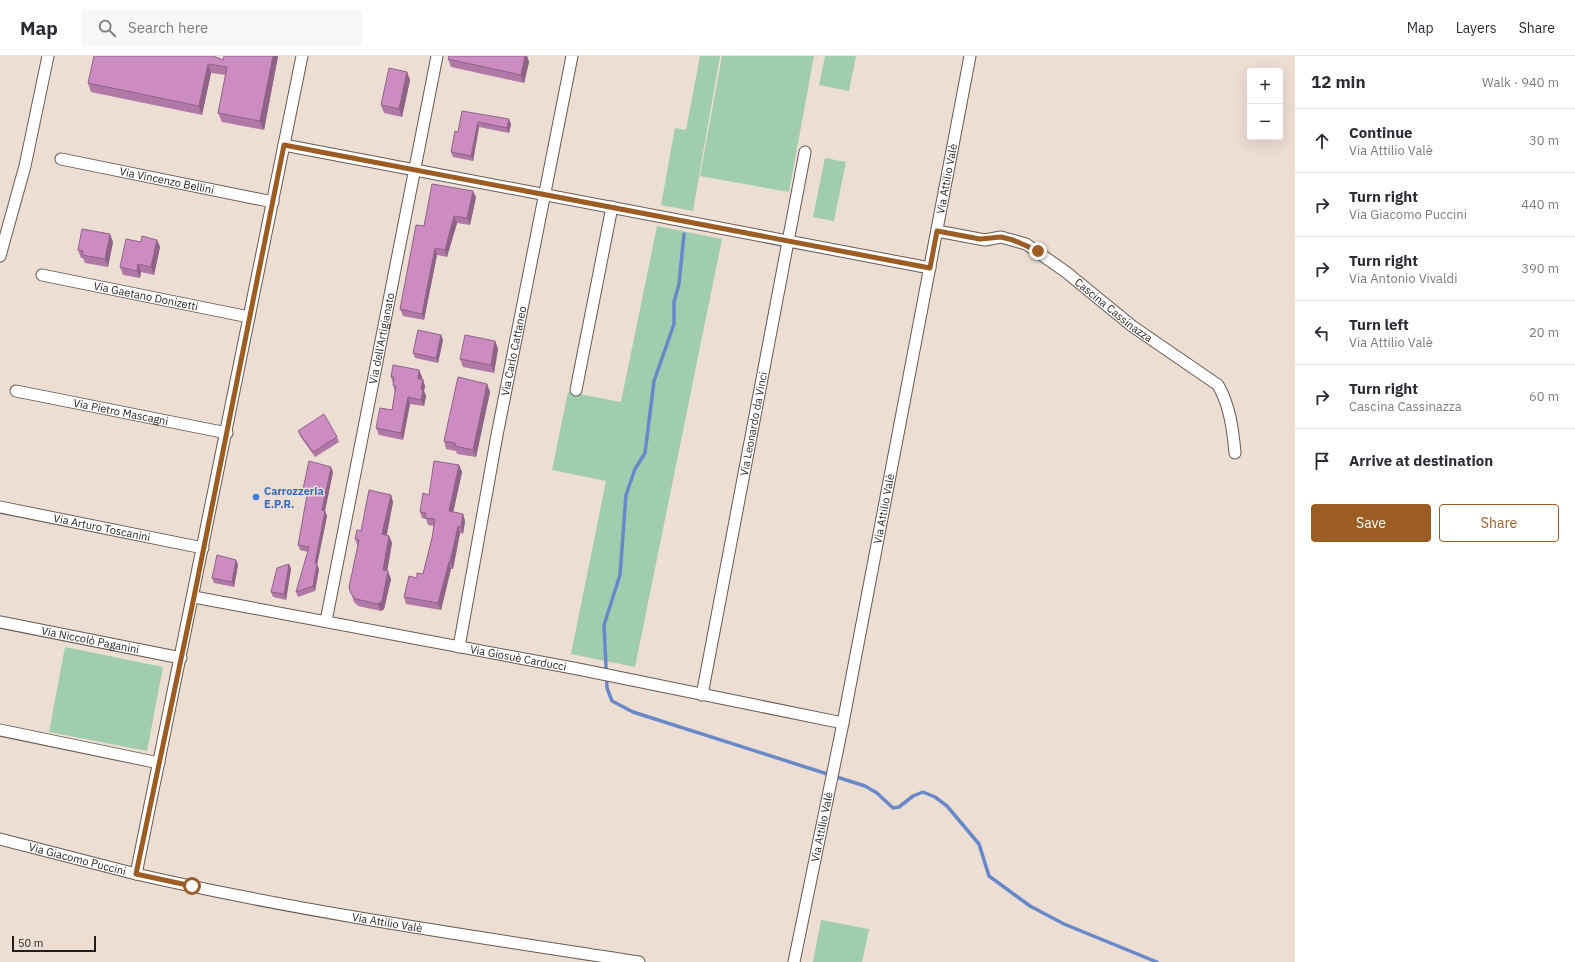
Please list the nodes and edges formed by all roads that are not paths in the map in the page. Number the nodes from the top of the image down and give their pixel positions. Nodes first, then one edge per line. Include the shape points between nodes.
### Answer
1 (48, 56) edge
2 (302, 56) edge
3 (437, 56) edge
4 (572, 56) edge
5 (970, 56) edge
6 (284, 145) junction
7 (805, 152) dead end
8 (61, 159) dead end
9 (414, 169) junction
10 (546, 194) junction
11 (273, 202) junction
12 (612, 207) junction
13 (937, 231) junction
14 (789, 240) junction
15 (0, 256) edge
16 (930, 268) junction
17 (42, 275) dead end
18 (249, 317) junction
19 (576, 390) dead end
20 (16, 391) dead end
21 (227, 433) junction
22 (1235, 453) dead end
23 (0, 507) edge
24 (204, 548) junction
25 (194, 597) junction
26 (326, 621) junction
27 (0, 622) edge
28 (459, 647) junction
29 (180, 658) junction
30 (702, 695) junction
31 (843, 723) junction
32 (0, 730) edge
33 (159, 763) junction
34 (0, 839) edge
35 (136, 874) junction
36 (640, 962) edge
37 (794, 962) edge

1 - 15 street via 25,166
2 - 6 street, Via Giacomo Puccini
3 - 9 street, Via dell'Artigianato
4 - 10 street, Via Carlo Cattaneo
5 - 13 street, Via Attilio Valè
6 - 9 street
6 - 11 street, Via Giacomo Puccini
7 - 14 street, Via Leonardo da Vinci
8 - 11 street, Via Vincenzo Bellini
9 - 10 street
9 - 26 street, Via dell'Artigianato
10 - 12 street
10 - 28 street, Via Carlo Cattaneo via 497,434
11 - 18 street, Via Giacomo Puccini
12 - 14 street
12 - 19 street
13 - 16 street, Via Attilio Valè
13 - 22 street, Cascina Cassinazza via 980,239 1001,237 1038,251 1132,326 1218,385 1225,397 1232,424
14 - 16 street
14 - 30 street, Via Leonardo da Vinci
16 - 31 street, Via Attilio Valè
17 - 18 street, Via Gaetano Donizetti
18 - 21 street, Via Giacomo Puccini
20 - 21 street, Via Pietro Mascagni
21 - 24 street, Via Giacomo Puccini
23 - 24 street, Via Arturo Toscanini
24 - 25 street, Via Giacomo Puccini
25 - 26 street, Via Giosuè Carducci
25 - 29 street, Via Giacomo Puccini
26 - 28 street, Via Giosuè Carducci
27 - 29 street, Via Niccolò Paganini
28 - 30 street, Via Giosuè Carducci
29 - 33 street, Via Giacomo Puccini
30 - 31 street, Via Giosuè Carducci
31 - 37 street, Via Attilio Valè
32 - 33 street
33 - 35 street, Via Giacomo Puccini
34 - 35 street, Via Giacomo Puccini
35 - 36 street, Via Attilio Valè via 361,917

